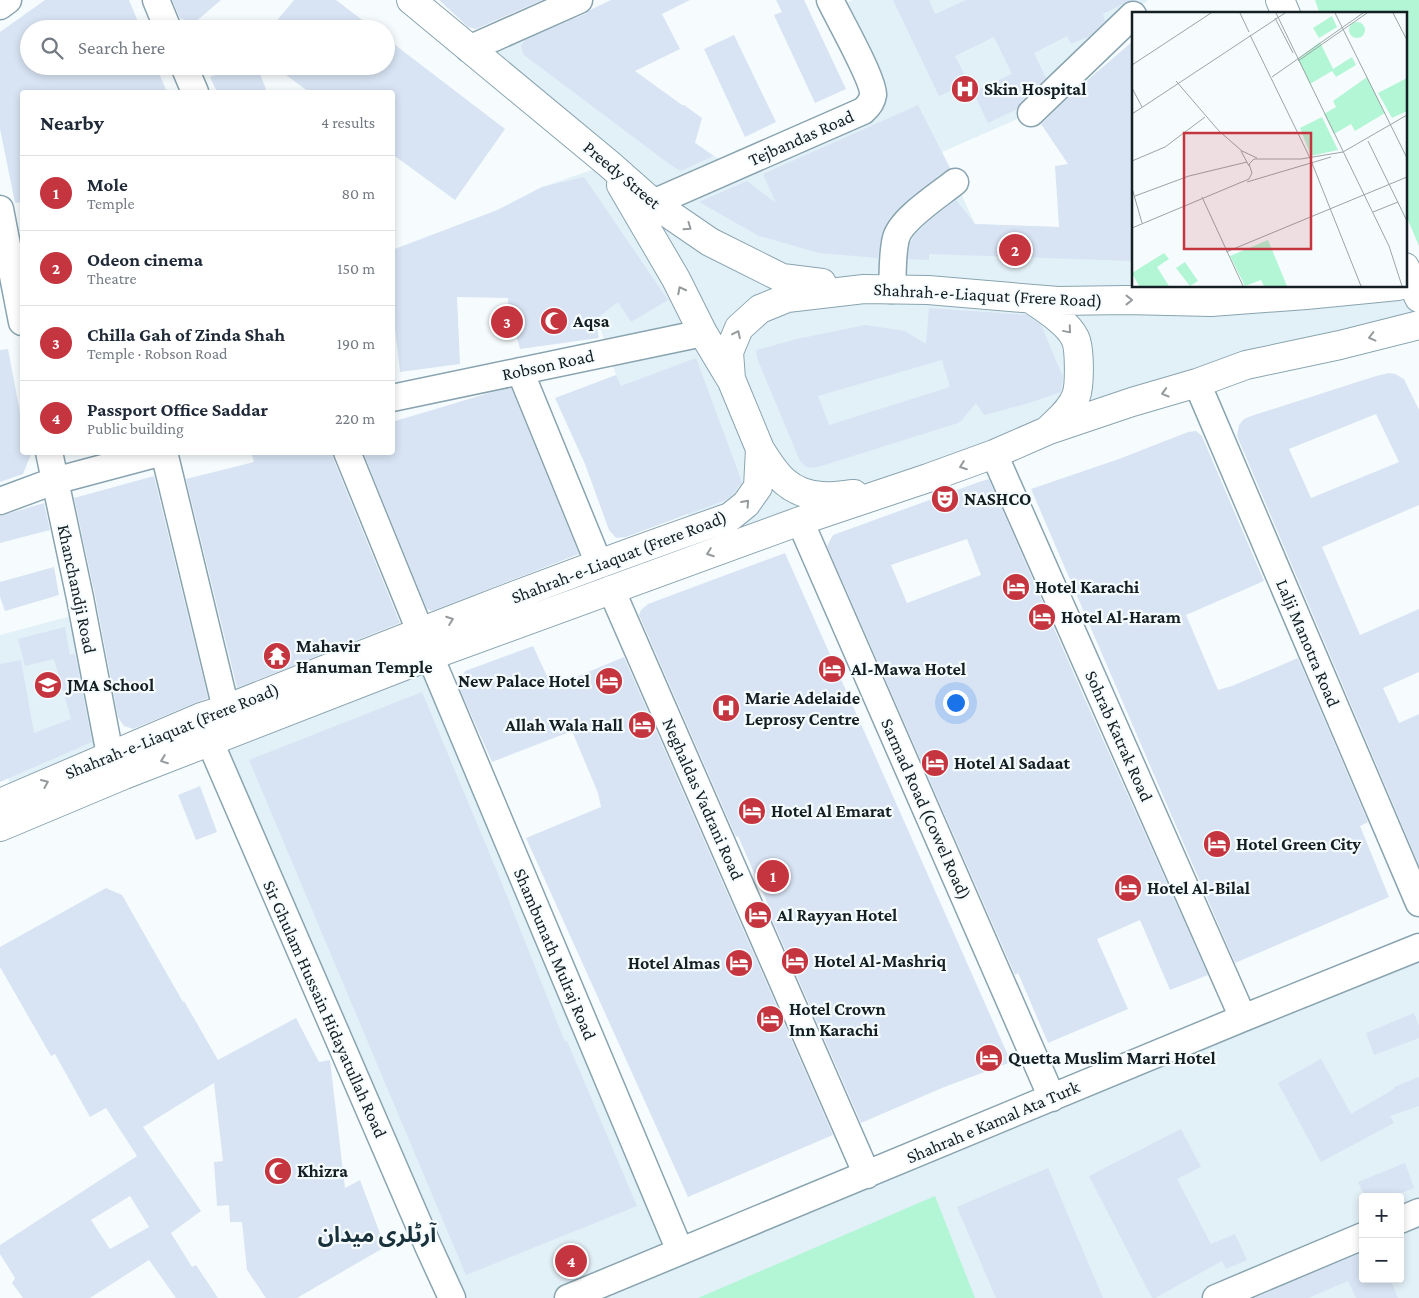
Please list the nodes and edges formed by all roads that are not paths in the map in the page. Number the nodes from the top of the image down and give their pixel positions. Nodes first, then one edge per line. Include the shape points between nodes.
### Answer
1 (8, 0) edge
2 (156, 0) edge
3 (411, 0) edge
4 (579, 0) edge
5 (830, 0) edge
6 (1148, 0) edge
7 (1280, 0) edge
8 (0, 6) edge
9 (1135, 12) edge
10 (1285, 12) edge
11 (1132, 15) edge
12 (164, 20) edge
13 (469, 49) junction
14 (188, 75) edge
15 (194, 90) edge
16 (1031, 113) dead end
17 (609, 164) junction
18 (956, 182) dead end
19 (653, 203) junction
20 (0, 209) edge
21 (1355, 288) edge
22 (864, 289) junction
23 (892, 290) junction
24 (1313, 291) edge
25 (1032, 299) junction
26 (20, 312) edge
27 (1419, 325) edge
28 (703, 332) junction
29 (520, 371) junction
30 (731, 379) junction
31 (1197, 383) junction
32 (395, 397) edge
33 (1049, 430) junction
34 (760, 449) junction
35 (994, 454) junction
36 (50, 455) edge
37 (152, 455) edge
38 (164, 455) edge
39 (348, 455) edge
40 (928, 478) junction
41 (54, 481) junction
42 (0, 501) edge
43 (800, 520) junction
44 (599, 564) junction
45 (610, 589) junction
46 (425, 643) junction
47 (212, 723) junction
48 (110, 755) junction
49 (0, 802) edge
50 (0, 827) edge
51 (1419, 903) edge
52 (1419, 947) edge
53 (1244, 1018) junction
54 (1052, 1098) junction
55 (867, 1175) junction
56 (1419, 1212) edge
57 (1404, 1218) edge
58 (1359, 1238) edge
59 (680, 1252) junction
60 (452, 1298) edge
61 (568, 1298) edge
62 (1216, 1298) edge

1 - 8 street
2 - 12 street
3 - 13 main road, Preedy Street
4 - 13 street
5 - 19 street, Tejbandas Road via 869,78 873,93 871,104 863,111
6 - 9 street
7 - 10 main road
11 - 16 street
13 - 17 main road, Preedy Street
14 - 15 street
17 - 19 main road, Preedy Street
28 -> 17 main road
18 - 23 street via 911,216 896,237
19 -> 22 main road, Preedy Street via 710,242 782,278
20 - 26 street
21 - 24 main road, Shahrah-e-Liaquat (Frere Road)
22 - 23 main road, Shahrah-e-Liaquat (Frere Road)
30 -> 22 main road, Shahrah-e-Liaquat (Frere Road) via 729,352 739,328 760,309 787,298
23 - 25 main road, Shahrah-e-Liaquat (Frere Road)
25 -> 24 main road, Shahrah-e-Liaquat (Frere Road) via 1211,302
25 -> 33 main road via 1060,320 1075,339 1079,364 1077,395 1068,411
27 -> 31 main road, Shahrah-e-Liaquat (Frere Road) via 1246,365
28 - 29 street, Robson Road
28 - 30 main road
29 - 32 street, Robson Road
29 - 44 street
30 - 34 main road, Shahrah-e-Liaquat (Frere Road)
31 -> 33 main road, Shahrah-e-Liaquat (Frere Road)
31 - 51 street, Lalji Manotra Road
33 - 35 main road, Shahrah-e-Liaquat (Frere Road)
34 - 40 main road via 775,473 796,490 822,496 855,494
44 -> 34 main road, Shahrah-e-Liaquat (Frere Road) via 730,517 746,504 758,487
35 -> 40 main road, Shahrah-e-Liaquat (Frere Road)
35 - 53 street, Sohrab Katrak Road
36 - 41 street, Khanchandji Road
37 - 41 street
38 - 47 street, Sir Ghulam Hussain Hidayatullah Road
39 - 46 street, Shambunath Mulraj Road
40 - 43 main road, Shahrah-e-Liaquat (Frere Road)
41 - 42 street
41 - 48 street, Khanchandji Road
43 -> 45 main road, Shahrah-e-Liaquat (Frere Road)
43 - 54 street, Sarmad Road (Cowel Road)
46 -> 44 main road, Shahrah-e-Liaquat (Frere Road)
45 - 46 main road, Shahrah-e-Liaquat (Frere Road)
45 - 55 street, Neghaldas Vadrani Road
46 - 47 main road, Shahrah-e-Liaquat (Frere Road)
46 - 47 main road, Shahrah-e-Liaquat (Frere Road)
46 - 59 street, Shambunath Mulraj Road
47 - 48 main road, Shahrah-e-Liaquat (Frere Road)
47 -> 50 main road, Shahrah-e-Liaquat (Frere Road) via 124,776
47 - 60 street, Sir Ghulam Hussain Hidayatullah Road via 405,1194
49 -> 48 main road, Shahrah-e-Liaquat (Frere Road)
52 - 53 street, Shahrah e Kamal Ata Turk
53 - 54 street, Shahrah e Kamal Ata Turk
54 - 55 street, Shahrah e Kamal Ata Turk
55 - 59 street, Shahrah e Kamal Ata Turk
56 - 57 street
58 - 62 street
59 - 61 street, Shahrah e Kamal Ata Turk

